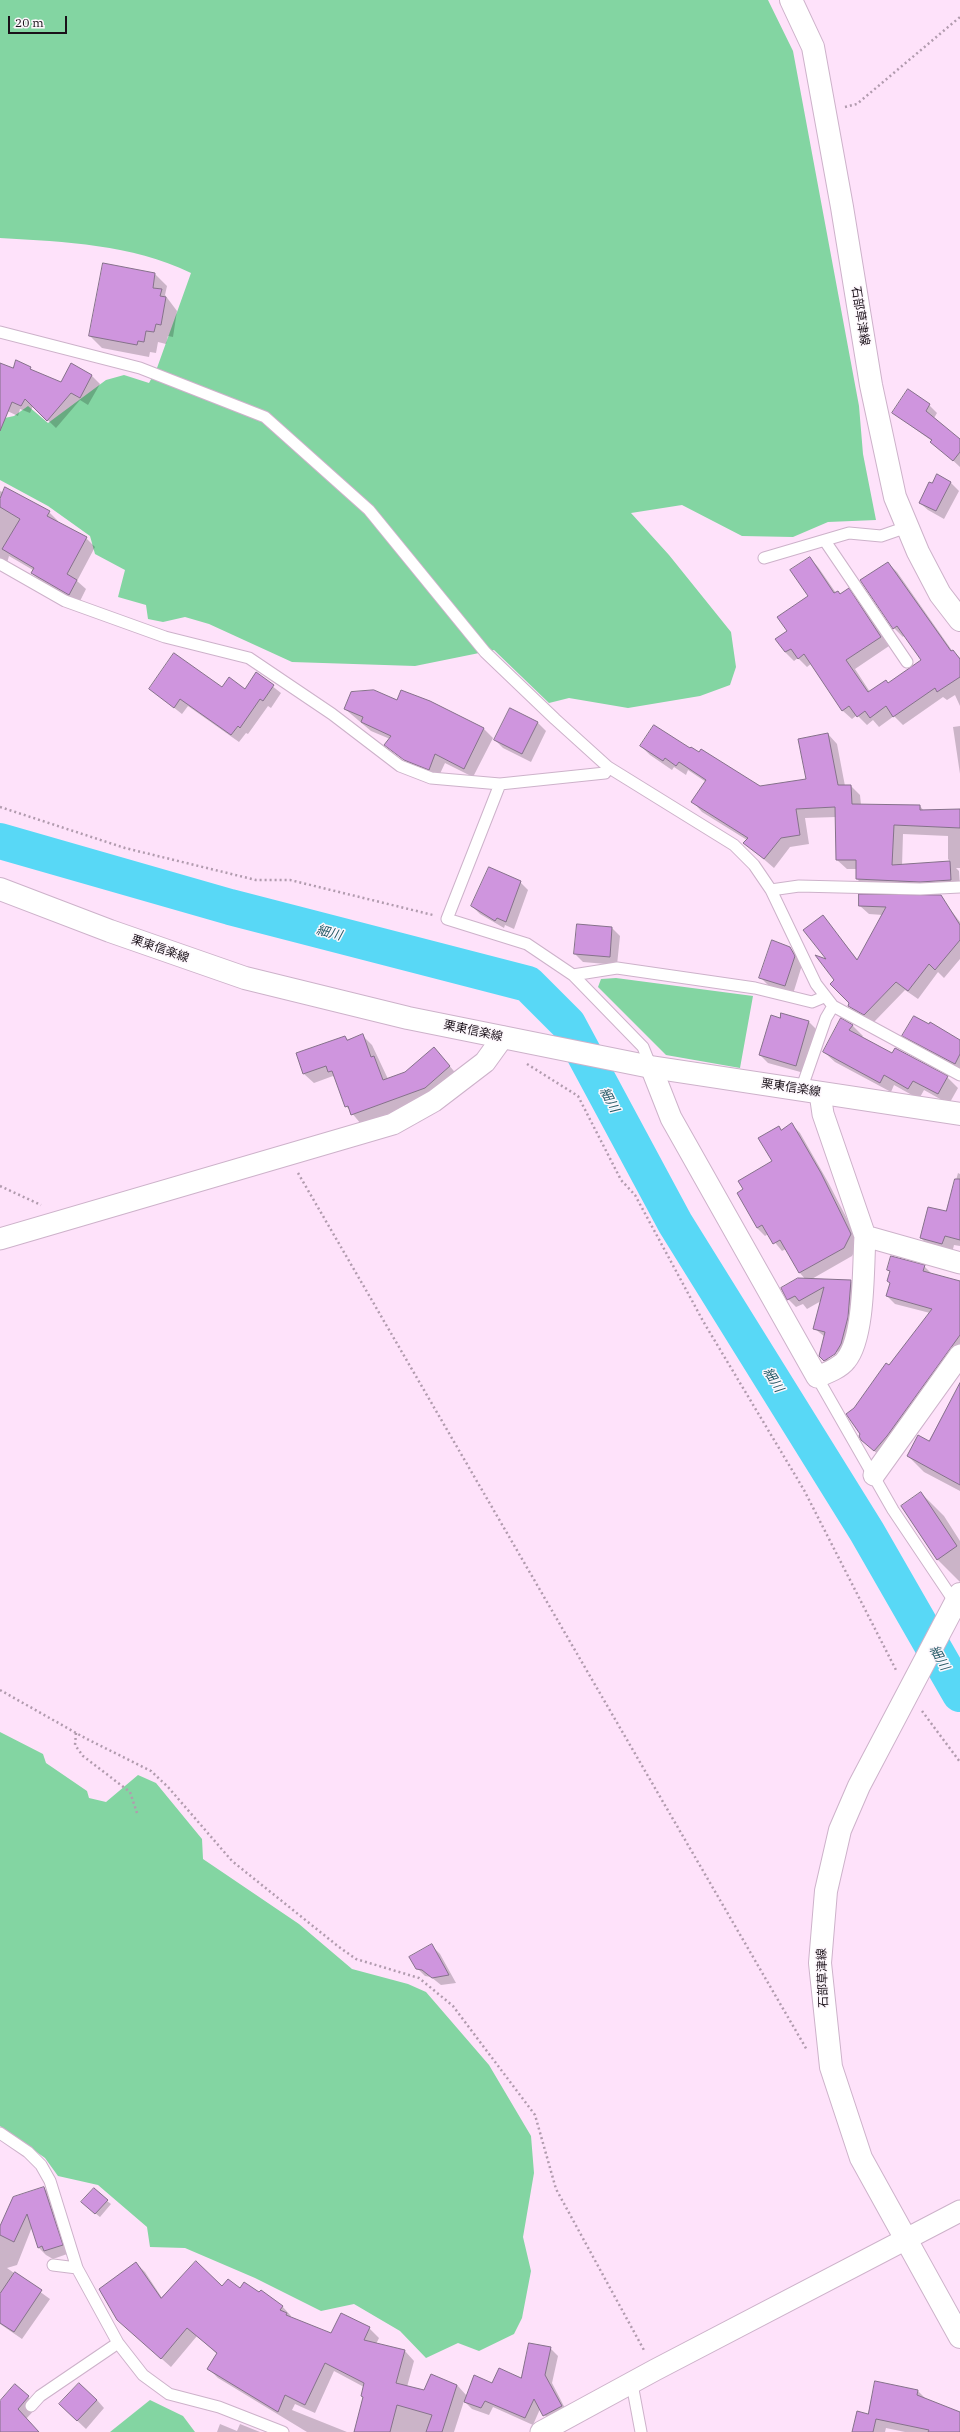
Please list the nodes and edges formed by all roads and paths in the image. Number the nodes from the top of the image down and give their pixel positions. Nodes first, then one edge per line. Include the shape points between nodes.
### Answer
1 (791, 0) edge
2 (960, 17) edge
3 (825, 111) junction
4 (0, 332) edge
5 (907, 527) junction
6 (825, 541) junction
7 (764, 558) dead end
8 (0, 564) edge
9 (960, 620) edge
10 (907, 662) dead end
11 (608, 767) junction
12 (500, 784) junction
13 (0, 807) edge
14 (960, 887) edge
15 (0, 889) edge
16 (771, 890) junction
17 (447, 919) junction
18 (574, 976) junction
19 (824, 997) junction
20 (833, 1006) junction
21 (503, 1037) junction
22 (526, 1052) junction
23 (642, 1064) junction
24 (960, 1075) edge
25 (810, 1091) junction
26 (960, 1114) edge
27 (288, 1156) junction
28 (0, 1186) edge
29 (40, 1204) dead end
30 (865, 1236) junction
31 (0, 1239) edge
32 (960, 1263) edge
33 (960, 1354) edge
34 (817, 1377) junction
35 (874, 1475) junction
36 (957, 1605) edge
37 (0, 1690) edge
38 (911, 1690) junction
39 (76, 1733) junction
40 (960, 1762) edge
41 (137, 1813) dead end
42 (808, 2052) dead end
43 (0, 2133) edge
44 (960, 2211) edge
45 (906, 2239) junction
46 (53, 2264) dead end
47 (77, 2268) junction
48 (960, 2337) edge
49 (118, 2343) junction
50 (655, 2370) junction
51 (632, 2384) junction
52 (31, 2406) dead end
53 (283, 2432) edge
54 (541, 2432) edge
55 (641, 2432) edge

1 - 3 main road, 石部草津線 via 813,47
2 - 3 path via 857,104
3 - 5 main road, 石部草津線 via 871,385 895,497
4 - 11 lane via 140,368 265,417 369,510 485,652
5 - 6 lane via 881,536 849,533
5 - 9 main road, 石部草津線 via 940,594
6 - 7 lane
6 - 10 lane
8 - 12 lane via 65,601 165,637 249,658 332,714 400,766 431,778
11 - 12 lane via 605,773
11 - 16 lane via 734,845 754,865
12 - 17 lane
13 - 17 path via 125,848 256,880 290,880
14 - 16 lane via 920,889 799,886
15 - 21 main road, 栗東信楽線 via 245,978 408,1018
16 - 19 lane
17 - 18 lane via 527,944
18 - 19 lane via 617,968 754,988 812,1002
18 - 23 lane via 643,1047
19 - 20 lane
20 - 24 lane
20 - 25 lane via 826,1018
21 - 22 main road, 栗東信楽線
21 - 27 street via 485,1062 434,1101 393,1124
22 - 23 main road, 栗東信楽線
22 - 38 path via 578,1096 621,1180 635,1195 703,1321 804,1490
23 - 25 main road, 栗東信楽線
23 - 34 street
25 - 26 main road, 栗東信楽線
25 - 30 street via 823,1114
27 - 31 street
27 - 42 path
28 - 29 path
30 - 32 street
30 - 34 street via 859,1333 846,1360
33 - 35 street
34 - 35 lane
35 - 36 lane via 893,1510
36 - 38 main road, 石部草津線
37 - 39 path
38 - 40 path
38 - 45 main road, 石部草津線 via 859,1786 840,1830 826,1891 820,1963 831,2067 862,2158
39 - 41 path via 76,1745 83,1756 130,1792
39 - 50 path via 151,1771 232,1861 277,1895 338,1948 364,1962 419,1978 453,2006 535,2115 556,2189
43 - 47 lane via 28,2152 44,2170 50,2181
44 - 45 street
45 - 48 main road, 石部草津線
45 - 50 street
46 - 47 lane
47 - 49 lane
49 - 52 lane via 40,2396
49 - 53 lane via 143,2375 169,2394 219,2407
50 - 51 street
51 - 54 street
51 - 55 lane

